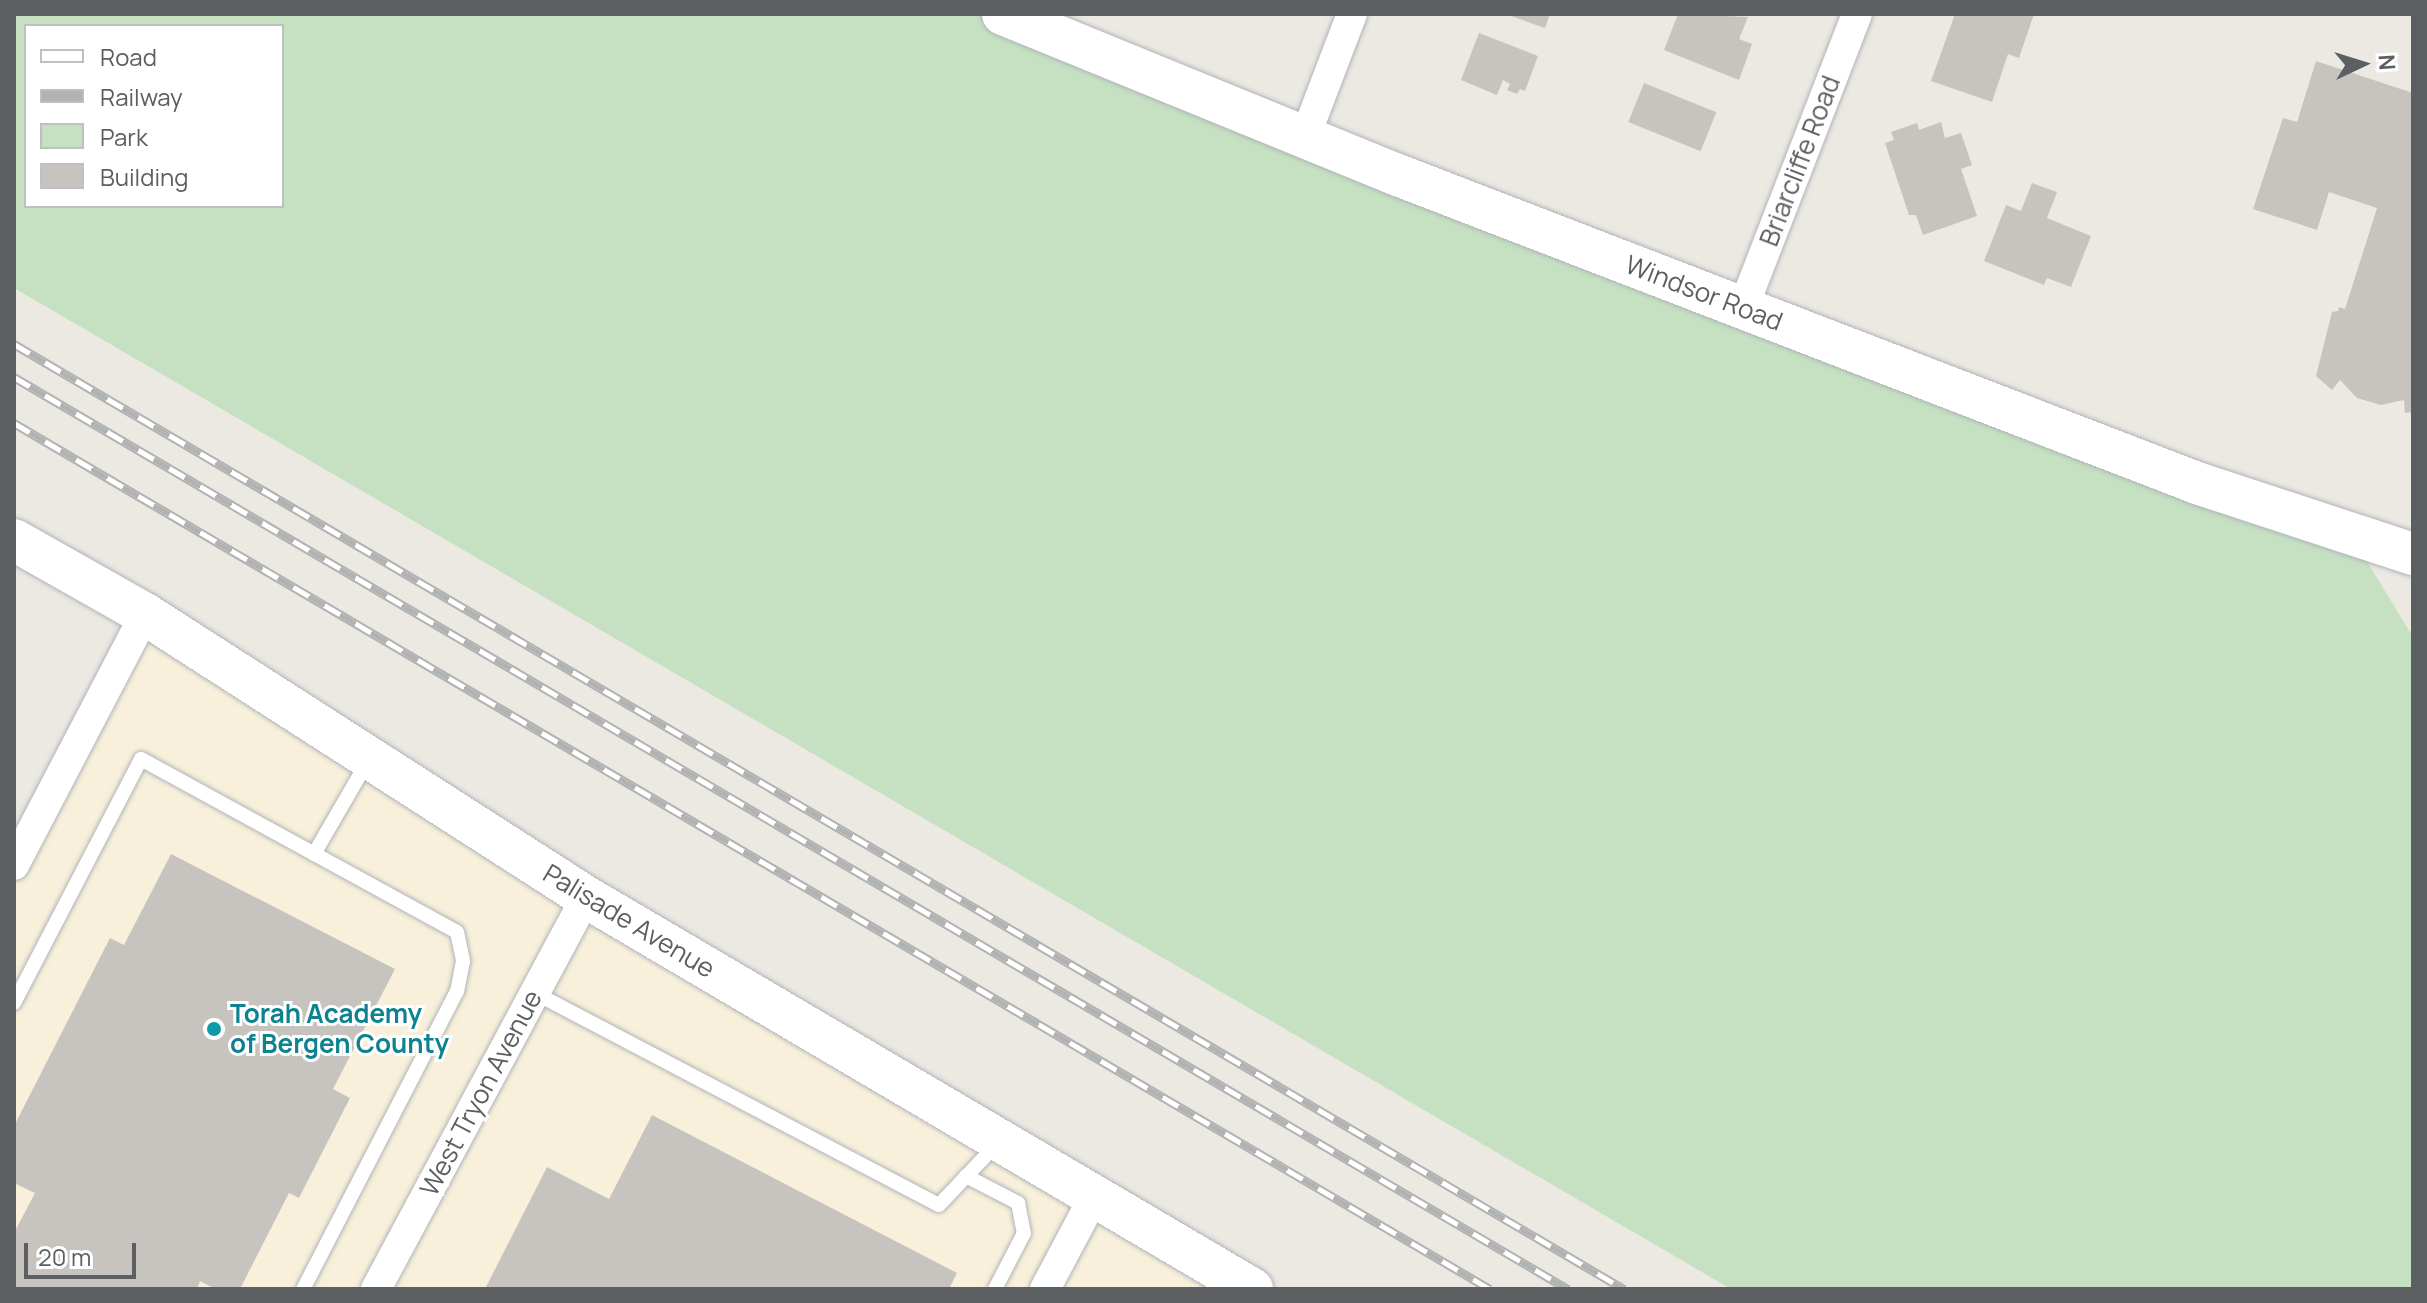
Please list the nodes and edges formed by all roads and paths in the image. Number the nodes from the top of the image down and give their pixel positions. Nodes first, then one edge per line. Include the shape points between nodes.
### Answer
1 (1003, 14) edge
2 (1352, 14) edge
3 (1857, 14) edge
4 (1305, 137) junction
5 (1743, 308) junction
6 (14, 540) edge
7 (2413, 554) edge
8 (145, 614) junction
9 (369, 758) junction
10 (314, 854) junction
11 (14, 865) edge
12 (586, 897) junction
13 (535, 993) junction
14 (14, 1003) edge
15 (1000, 1141) junction
16 (966, 1176) junction
17 (1094, 1197) junction
18 (303, 1289) edge
19 (376, 1289) edge
20 (995, 1289) edge
21 (1045, 1289) edge
22 (1252, 1289) edge

1 - 4 street, Windsor Road
2 - 4 street
3 - 5 street, Briarcliffe Road
4 - 5 street, Windsor Road
5 - 7 street, Windsor Road via 2197,483
6 - 8 street, Palisade Avenue
8 - 9 street, Palisade Avenue
8 - 11 street
9 - 10 lane
9 - 12 street, Palisade Avenue
10 - 14 lane via 141,759
10 - 18 lane via 457,932 463,961 457,991
12 - 13 street, West Tryon Avenue
12 - 15 street, Palisade Avenue
13 - 16 lane via 939,1205
13 - 19 street, West Tryon Avenue
15 - 16 lane
15 - 17 street, Palisade Avenue
16 - 20 lane via 1018,1203 1024,1233
17 - 21 street
17 - 22 street, Palisade Avenue

